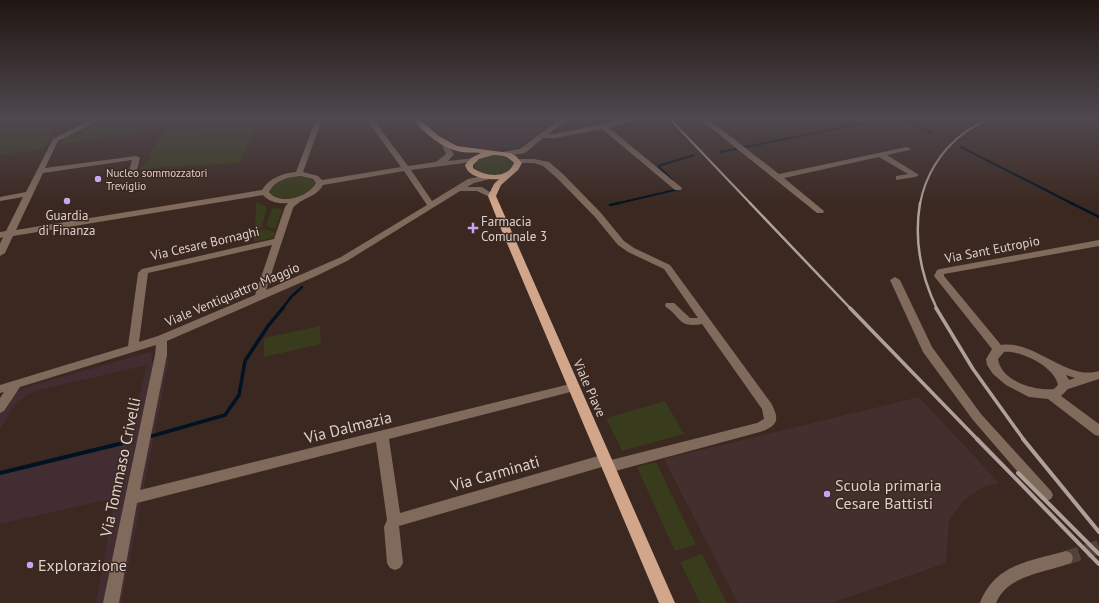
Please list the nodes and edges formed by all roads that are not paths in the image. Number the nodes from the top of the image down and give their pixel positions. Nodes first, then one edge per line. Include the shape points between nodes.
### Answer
1 (51, 147) edge
2 (309, 147) edge
3 (390, 147) edge
4 (446, 147) edge
5 (454, 147) edge
6 (526, 147) edge
7 (628, 147) edge
8 (740, 147) edge
9 (907, 149) dead end
10 (522, 150) junction
11 (469, 151) junction
12 (489, 154) junction
13 (505, 154) junction
14 (881, 155) junction
15 (516, 160) junction
16 (438, 164) junction
17 (472, 165) junction
18 (406, 168) junction
19 (39, 171) junction
20 (299, 174) junction
21 (132, 175) dead end
22 (778, 177) junction
23 (899, 178) dead end
24 (493, 179) junction
25 (470, 181) junction
26 (320, 183) junction
27 (678, 188) dead end
28 (459, 189) junction
29 (265, 192) junction
30 (28, 194) junction
31 (492, 196) junction
32 (0, 199) edge
33 (295, 200) junction
34 (431, 205) junction
35 (820, 211) dead end
36 (4, 234) edge
37 (278, 241) junction
38 (1099, 243) edge
39 (0, 253) edge
40 (896, 280) dead end
41 (259, 297) junction
42 (670, 306) dead end
43 (705, 320) junction
44 (162, 339) junction
45 (133, 349) junction
46 (1000, 350) junction
47 (1053, 366) junction
48 (1094, 376) edge
49 (16, 384) junction
50 (1064, 386) junction
51 (574, 387) junction
52 (0, 389) edge
53 (1050, 394) junction
54 (0, 408) edge
55 (1099, 431) edge
56 (382, 436) junction
57 (607, 463) junction
58 (1046, 494) dead end
59 (131, 498) junction
60 (394, 521) junction
61 (1066, 558) tunnel mouth
62 (395, 563) dead end
63 (111, 603) edge
64 (667, 603) edge
65 (988, 603) edge

1 - 19 street
2 - 20 street
3 - 18 street
4 - 16 street via 450,156
5 - 11 main road
6 - 10 street
7 - 27 street
8 - 22 street
9 - 14 street
10 - 13 street
10 - 15 street
11 - 12 main road via 484,151
11 - 17 main road via 474,153
12 - 13 main road
12 - 17 main road
13 - 15 main road
14 - 22 street
14 - 23 street via 915,175
15 - 24 main road via 516,169
15 - 43 street via 543,163 552,169 598,215 621,243 667,267
16 - 17 street
16 - 18 street
17 - 24 main road
17 - 25 street
18 - 26 street
18 - 34 street
19 - 21 street via 136,158
19 - 30 street
20 - 26 street via 314,176
20 - 29 street via 276,180
22 - 35 street
24 - 25 street, Viale Ventiquattro Maggio
24 - 31 main road
25 - 28 street, Viale Ventiquattro Maggio
26 - 33 street via 312,193
28 - 31 street, Viale Ventiquattro Maggio via 479,189
28 - 34 street, Viale Ventiquattro Maggio
29 - 33 street via 274,200
29 - 36 street
30 - 32 street
30 - 36 street
31 - 51 main road, Viale Piave
33 - 37 street via 289,207
34 - 41 street, Viale Ventiquattro Maggio via 344,259
36 - 39 street
37 - 41 street
37 - 45 street, Via Cesare Bornaghi via 145,271
38 - 46 street, Via Sant Eutropio via 940,272 939,276
40 - 58 street via 926,348 977,418
41 - 44 street, Viale Ventiquattro Maggio
42 - 43 street via 689,323
43 - 57 street, Via Carminati via 767,406 770,421 760,427
44 - 45 street, Viale Ventiquattro Maggio
44 - 59 street, Via Tommaso Crivelli via 161,355
45 - 49 street, Viale Ventiquattro Maggio
46 - 47 street via 1025,351
46 - 53 street via 992,359 994,366 1006,380 1028,391
47 - 48 street via 1078,375
47 - 50 street via 1064,380
48 - 50 street
49 - 52 street, Viale Ventiquattro Maggio
49 - 54 street
50 - 53 street via 1057,393
51 - 56 street, Via Dalmazia
51 - 57 main road, Viale Piave
53 - 55 street
56 - 59 street, Via Dalmazia
56 - 60 street
57 - 60 street, Via Carminati
57 - 64 main road, Viale Piave
59 - 63 street, Via Tommaso Crivelli
60 - 62 street via 391,527
61 - 65 street via 1020,572 1006,580 997,586

